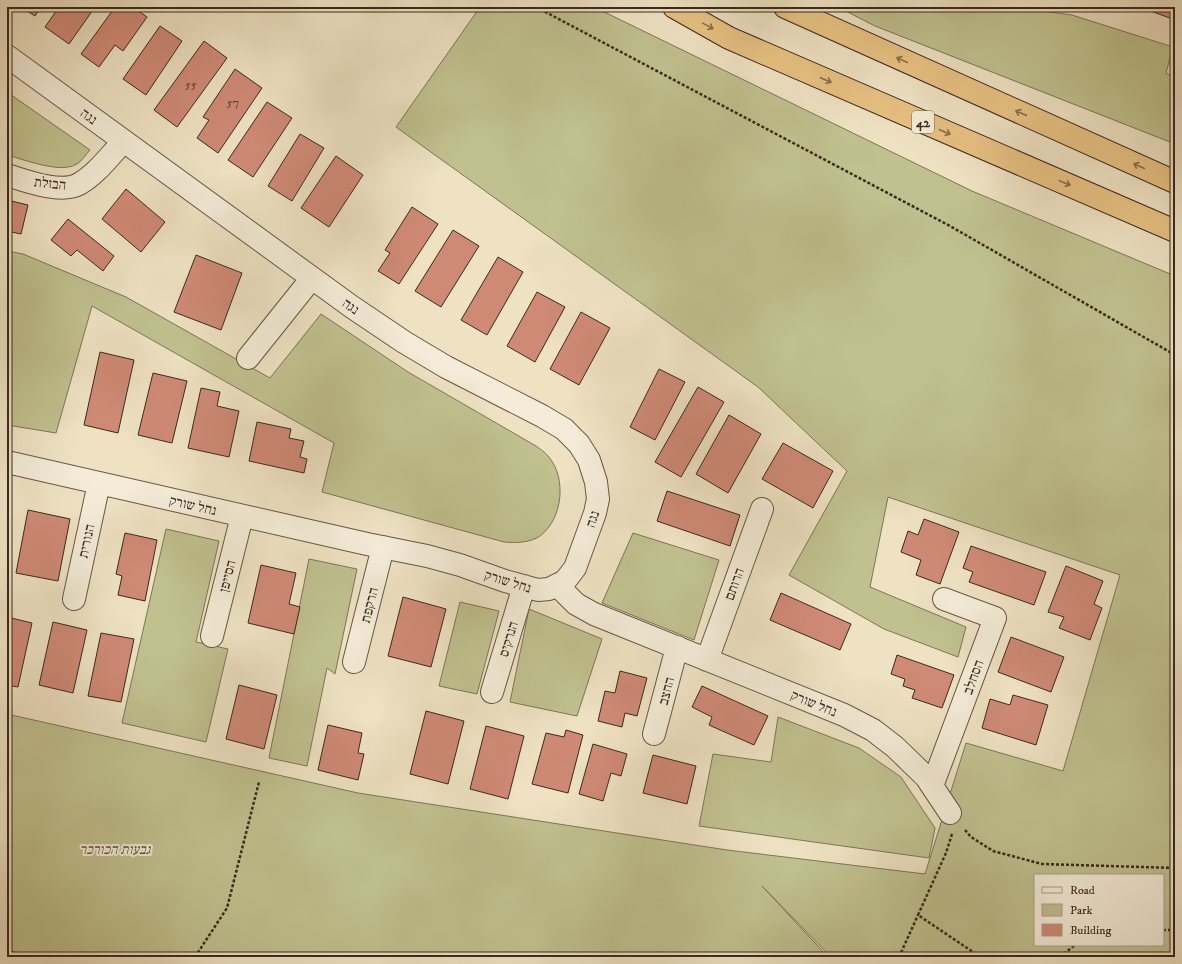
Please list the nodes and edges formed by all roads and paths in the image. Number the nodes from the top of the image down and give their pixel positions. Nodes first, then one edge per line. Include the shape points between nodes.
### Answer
1 (536, 7) edge
2 (674, 7) edge
3 (785, 7) edge
4 (7, 56) edge
5 (124, 141) junction
6 (7, 175) edge
7 (1175, 182) edge
8 (1175, 231) edge
9 (312, 278) junction
10 (1175, 355) edge
11 (248, 358) dead end
12 (7, 462) edge
13 (99, 483) junction
14 (762, 509) dead end
15 (242, 516) junction
16 (383, 547) junction
17 (557, 585) junction
18 (524, 586) junction
19 (74, 599) dead end
20 (944, 599) dead end
21 (212, 636) dead end
22 (677, 648) junction
23 (707, 660) junction
24 (354, 662) dead end
25 (492, 692) dead end
26 (654, 734) dead end
27 (259, 782) dead end
28 (932, 786) junction
29 (953, 817) junction
30 (1175, 868) edge
31 (918, 915) junction
32 (1164, 930) edge
33 (1175, 930) edge
34 (1074, 946) edge
35 (7, 950) edge
36 (20, 957) edge
37 (195, 957) edge
38 (899, 957) edge
39 (987, 957) edge
40 (1060, 957) edge

1 - 10 path via 950,226
2 -> 8 highway, 42 via 729,38
7 -> 3 highway
4 - 5 street, נגה
5 - 6 street, הבזלת via 89,178 78,185 61,188
5 - 9 street, נגה
9 - 11 street
9 - 17 street, נגה via 404,342 446,367 542,416 564,429 579,444 589,460 596,482 596,513 575,568 565,581
12 - 13 street, נחל שורק
13 - 15 street, נחל שורק
13 - 19 street, הנורית
14 - 23 street, הרותם
15 - 16 street, נחל שורק
15 - 21 street, הסייפן
16 - 18 street, נחל שורק via 460,565
16 - 24 street, הרקפת
17 - 18 street, נחל שורק via 538,590
17 - 22 street, נחל שורק via 576,604 594,614
18 - 25 street, הנרקיס
20 - 28 street, הסחלב via 995,618
22 - 23 street, נחל שורק
22 - 26 street, החצב
23 - 28 street, נחל שורק via 844,715 874,730 895,746
27 - 37 path via 227,908
28 - 29 street, נחל שורק
29 - 30 path via 971,836 993,851 1042,864
29 - 31 path via 946,853
31 - 38 path
31 - 39 path via 976,954
32 - 33 path
34 - 40 path
35 - 36 path

